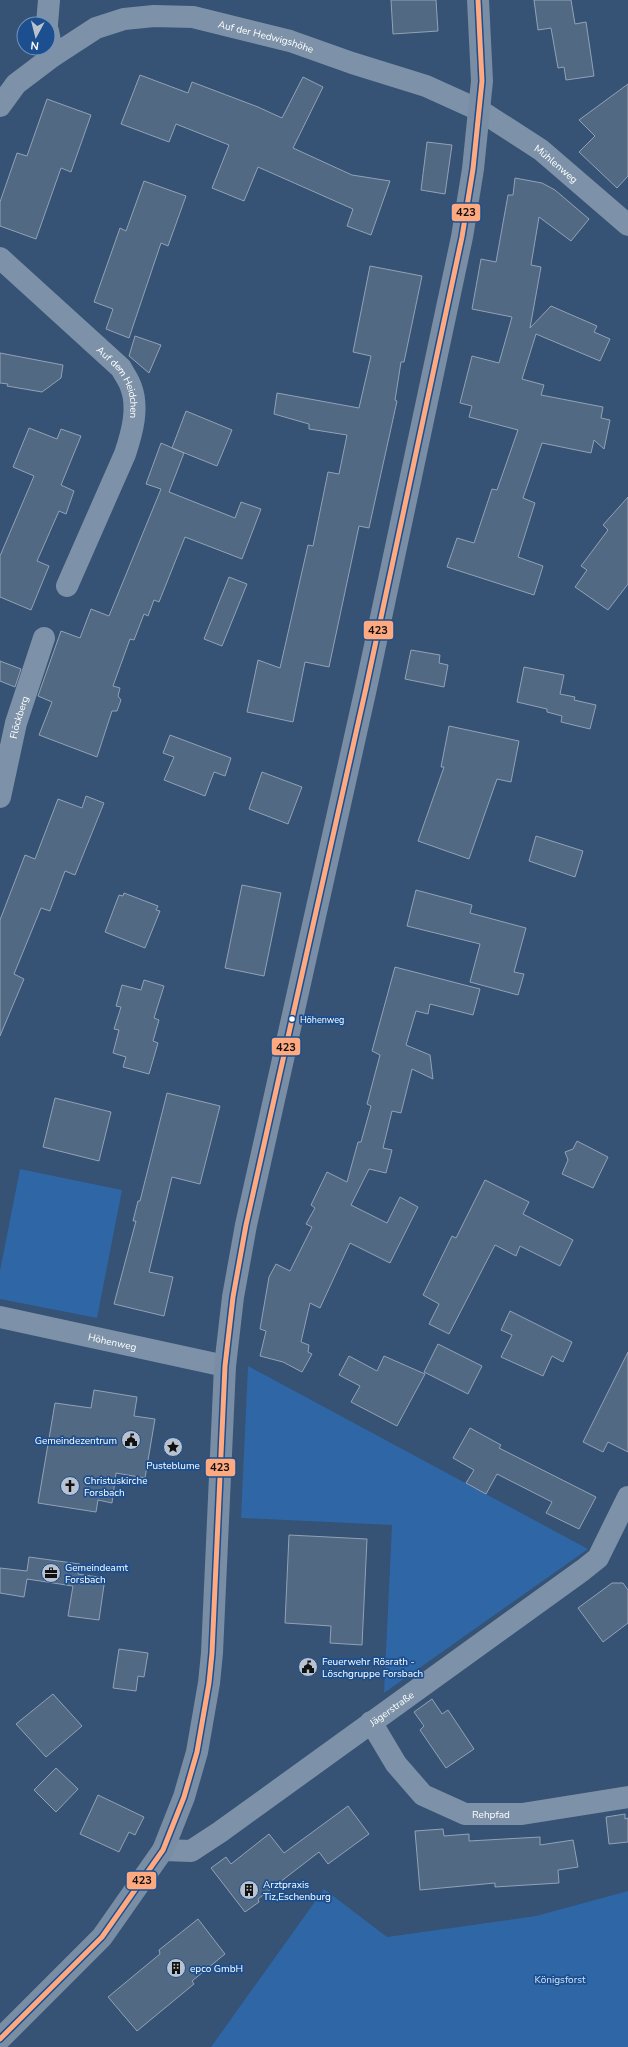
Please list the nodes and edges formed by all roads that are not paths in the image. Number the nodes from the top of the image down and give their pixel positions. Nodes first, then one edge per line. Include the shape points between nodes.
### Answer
1 (49, 0) edge
2 (478, 0) edge
3 (48, 16) edge
4 (56, 54) edge
5 (53, 56) edge
6 (0, 106) edge
7 (479, 110) junction
8 (628, 225) edge
9 (0, 258) edge
10 (67, 586) dead end
11 (44, 638) dead end
12 (0, 797) edge
13 (0, 1317) edge
14 (225, 1366) junction
15 (628, 1498) edge
16 (371, 1722) junction
17 (628, 1797) edge
18 (162, 1850) junction
19 (0, 2039) edge

1 - 3 street
2 - 7 main road via 482,63
4 - 7 street, Auf der Hedwigshöhe via 96,28 124,19 154,16 193,17 290,41 426,86
5 - 6 street, Auf der Hedwigshöhe via 16,84
7 - 8 street, Mühlenweg via 541,150
7 - 14 main road via 462,237 362,710 246,1225 233,1297
9 - 10 street, Auf dem Heidchen via 120,368 131,387 135,408 132,433
11 - 12 street, Flöckberg via 16,723
13 - 14 street, Höhenweg
14 - 18 main road via 209,1683 197,1752 184,1797
15 - 16 street, Jägerstraße via 598,1558
16 - 17 street, Rehpfad via 396,1764 423,1795 466,1814 522,1814
16 - 18 street, Jägerstraße via 191,1851
18 - 19 main road via 102,1937

